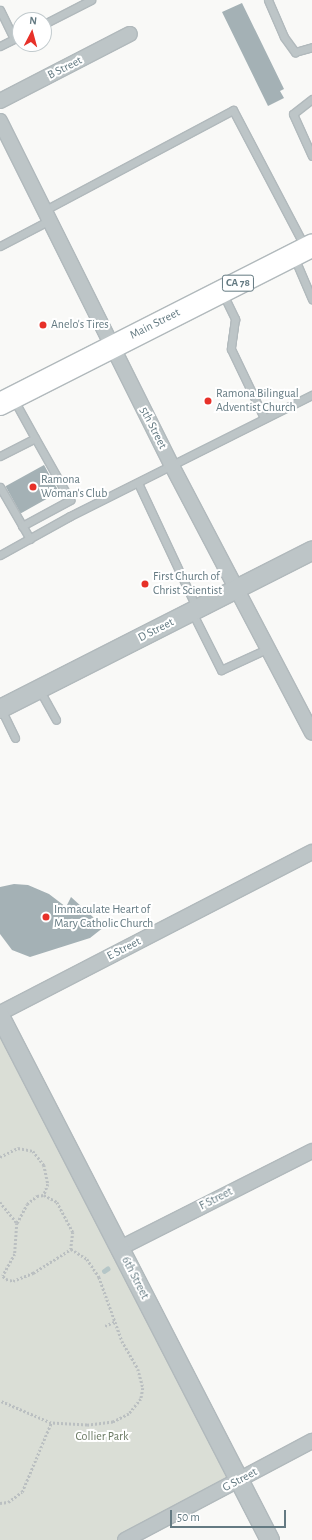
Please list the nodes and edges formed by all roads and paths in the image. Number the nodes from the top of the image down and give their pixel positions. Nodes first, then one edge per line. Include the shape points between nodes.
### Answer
1 (91, 0) edge
2 (268, 0) edge
3 (0, 10) edge
4 (52, 20) edge
5 (12, 29) edge
6 (130, 34) dead end
7 (12, 40) edge
8 (0, 46) edge
9 (312, 47) edge
10 (312, 99) edge
11 (0, 101) edge
12 (0, 121) edge
13 (312, 156) edge
14 (48, 215) junction
15 (0, 246) edge
16 (304, 250) edge
17 (222, 291) junction
18 (312, 299) edge
19 (112, 346) junction
20 (312, 395) edge
21 (6, 401) edge
22 (264, 418) junction
23 (35, 438) junction
24 (0, 456) edge
25 (172, 466) junction
26 (138, 483) junction
27 (0, 487) edge
28 (22, 526) junction
29 (30, 539) junction
30 (312, 551) edge
31 (0, 555) edge
32 (238, 588) junction
33 (195, 610) junction
34 (269, 648) junction
35 (39, 689) junction
36 (0, 709) edge
37 (56, 720) dead end
38 (312, 733) edge
39 (15, 738) dead end
40 (312, 852) edge
41 (0, 1015) edge
42 (312, 1150) edge
43 (0, 1157) edge
44 (44, 1195) junction
45 (0, 1202) edge
46 (16, 1223) junction
47 (120, 1248) junction
48 (72, 1250) junction
49 (114, 1322) junction
50 (105, 1326) dead end
51 (0, 1400) edge
52 (51, 1423) junction
53 (312, 1441) edge
54 (240, 1481) junction
55 (0, 1503) edge
56 (125, 1540) edge
57 (270, 1540) edge

1 - 4 lane
2 - 9 lane via 284,37 296,52
3 - 5 lane
6 - 11 street, B Street
7 - 8 lane
10 - 13 lane via 293,114
12 - 14 street, 5th Street
14 - 15 lane
14 - 16 lane via 233,110
14 - 19 street, 5th Street
16 - 17 main road, Main Street / CA 78
16 - 18 lane
17 - 19 main road, Main Street / CA 78
17 - 22 lane via 236,319 231,349
19 - 21 main road, Main Street / CA 78
19 - 25 street, 5th Street
20 - 22 lane
21 - 23 lane
22 - 25 lane
23 - 24 lane
23 - 28 lane via 70,500
25 - 26 lane
25 - 32 street, 5th Street
26 - 29 lane
26 - 33 lane
27 - 28 lane
28 - 29 lane
29 - 31 lane
30 - 32 street, D Street
32 - 33 street, D Street
32 - 34 street, 5th Street
33 - 34 lane via 221,670
33 - 35 street, D Street
34 - 38 street, 5th Street
35 - 36 street, D Street
35 - 37 lane
36 - 39 lane
40 - 41 street, E Street
41 - 47 street, 6th Street
42 - 47 street, F Street
43 - 44 path via 18,1148 33,1151 44,1165 48,1184
44 - 46 path via 37,1196 27,1204
44 - 48 path via 57,1202 73,1232
45 - 46 path
46 - 48 path via 15,1254 3,1276 6,1279 13,1280 33,1272
47 - 54 street, 6th Street
48 - 49 path via 92,1265
49 - 50 path
49 - 52 path via 138,1369 143,1388 141,1399 129,1414 113,1422 87,1425
51 - 52 path
52 - 55 path via 22,1492 8,1502
53 - 54 street, G Street
54 - 56 street, G Street
54 - 57 street, 6th Street

